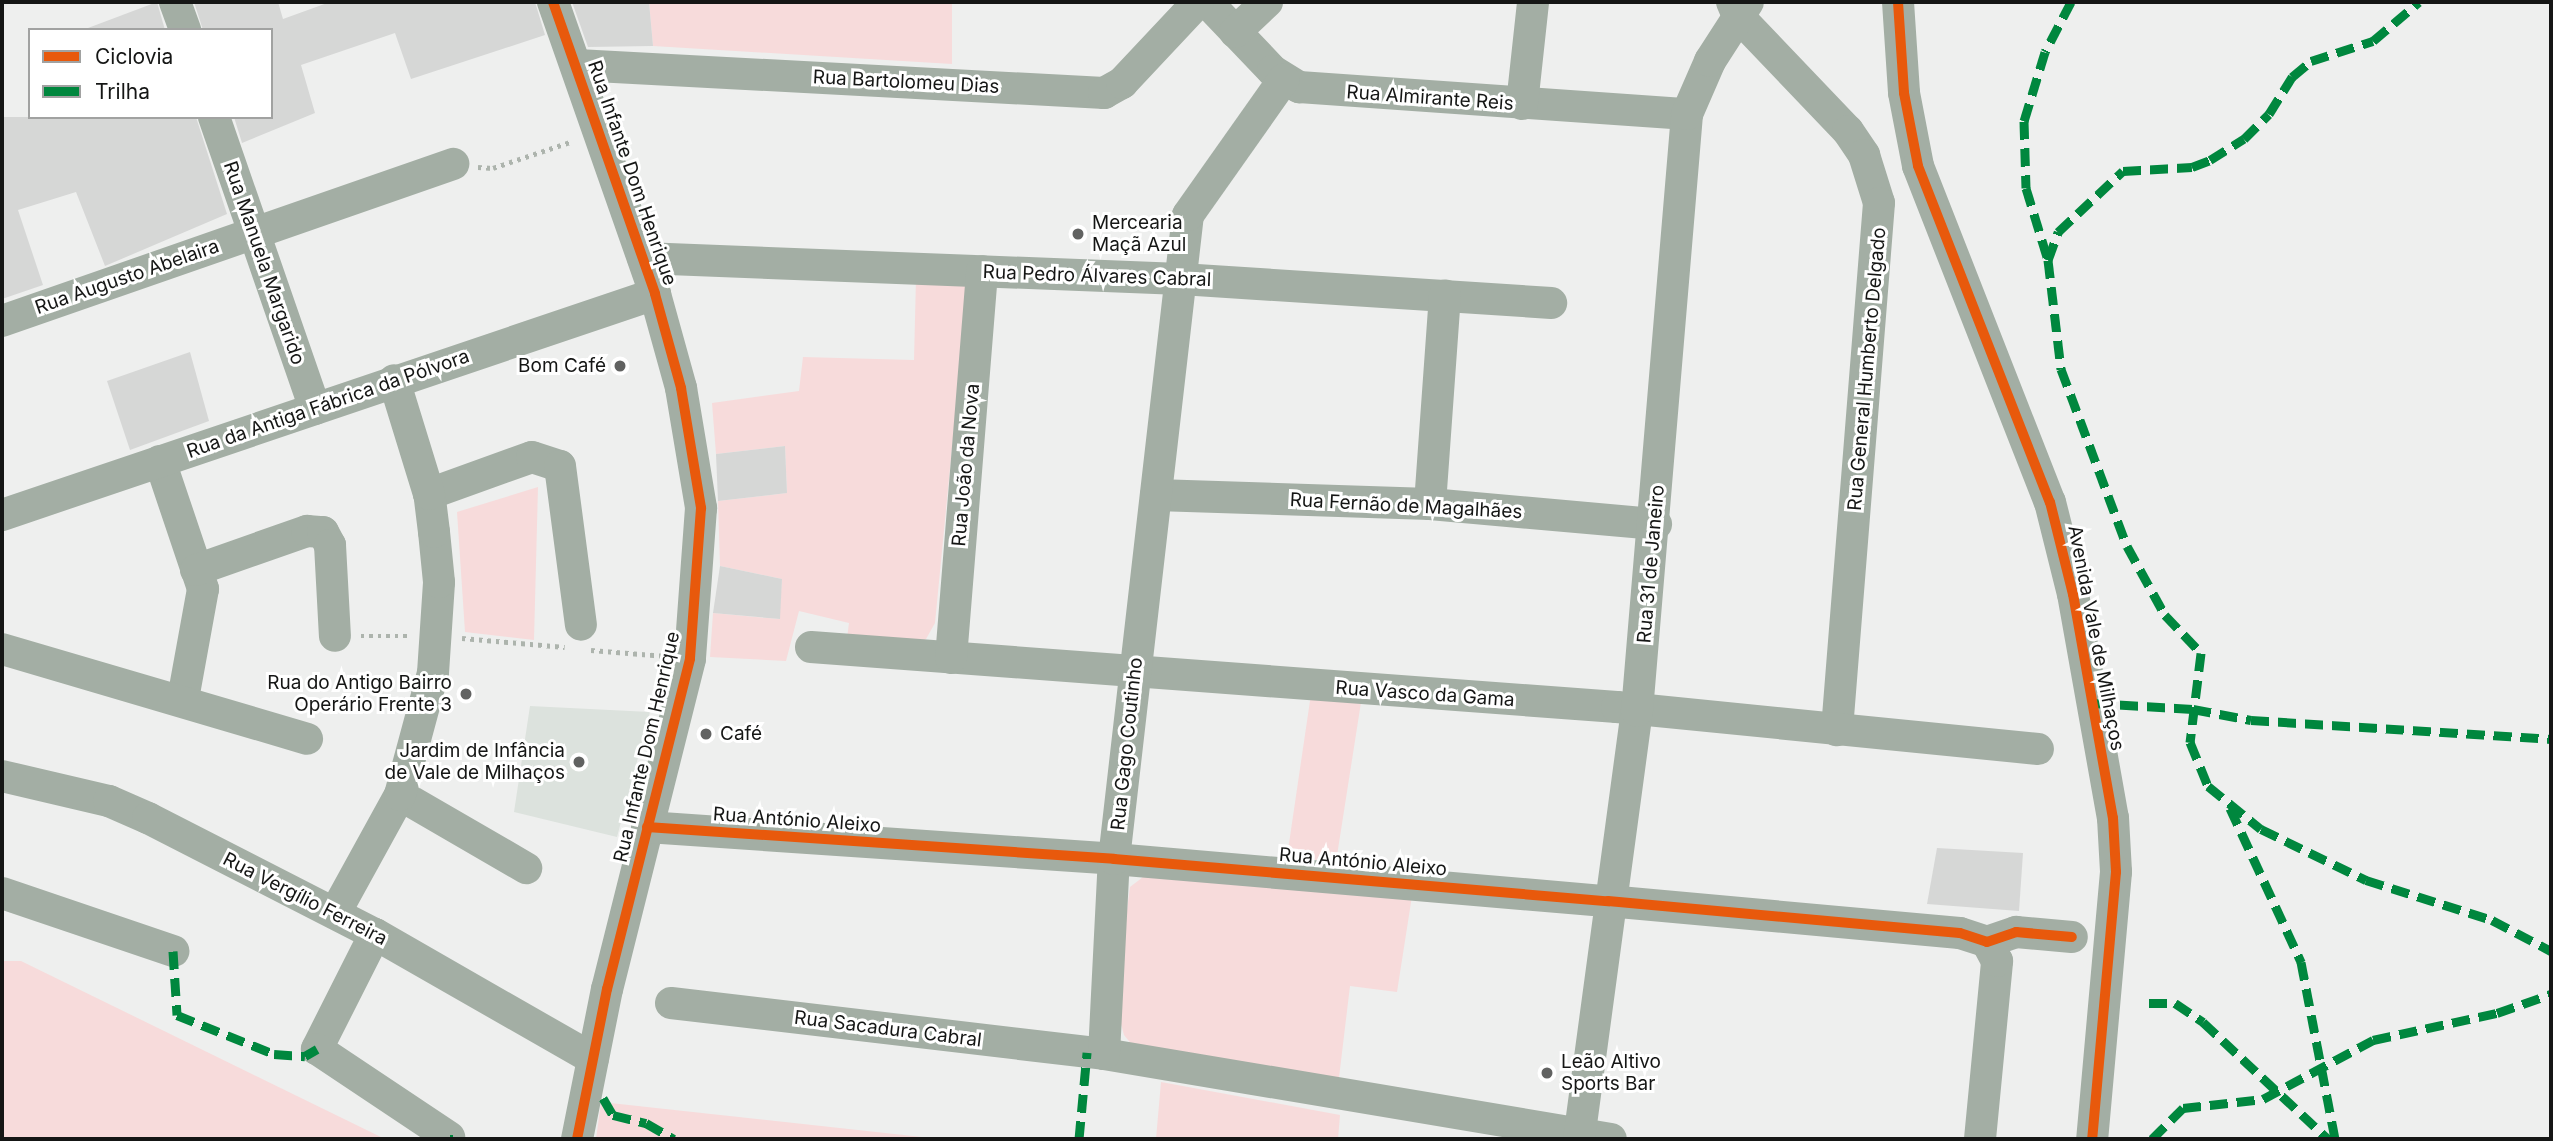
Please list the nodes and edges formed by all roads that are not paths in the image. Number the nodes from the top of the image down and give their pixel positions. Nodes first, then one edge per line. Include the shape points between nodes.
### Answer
1 (175, 2) edge
2 (553, 2) edge
3 (1198, 2) edge
4 (1207, 2) edge
5 (1267, 2) edge
6 (1532, 2) edge
7 (1898, 2) edge
8 (1739, 6) edge
9 (183, 28) edge
10 (1235, 32) junction
11 (577, 65) junction
12 (1284, 79) junction
13 (1522, 104) junction
14 (1686, 114) junction
15 (215, 119) edge
16 (453, 164) dead end
17 (253, 233) junction
18 (643, 258) junction
19 (982, 271) junction
20 (1181, 279) junction
21 (655, 294) junction
22 (1445, 296) junction
23 (1551, 303) dead end
24 (2, 321) edge
25 (394, 380) junction
26 (315, 409) junction
27 (160, 461) junction
28 (429, 494) junction
29 (1156, 495) junction
30 (1430, 504) junction
31 (2, 515) edge
32 (1656, 524) junction
33 (197, 570) junction
34 (335, 636) road end
35 (580, 641) road end
36 (811, 647) dead end
37 (2, 649) edge
38 (950, 658) junction
39 (1135, 674) junction
40 (183, 699) junction
41 (1637, 711) junction
42 (1837, 730) junction
43 (307, 739) dead end
44 (2038, 749) dead end
45 (2, 776) edge
46 (400, 795) junction
47 (647, 827) junction
48 (1114, 859) junction
49 (526, 868) dead end
50 (2, 893) edge
51 (1608, 901) junction
52 (335, 913) junction
53 (375, 934) junction
54 (2072, 937) dead end
55 (1987, 942) junction
56 (173, 951) dead end
57 (671, 1003) dead end
58 (1104, 1054) junction
59 (593, 1059) junction
60 (449, 1137) dead end
61 (1579, 1137) edge
62 (577, 1139) edge
63 (1611, 1139) edge
64 (1980, 1139) edge
65 (2092, 1139) edge

1 - 9 street
2 - 11 street, Rua Infante Dom Henrique
3 - 11 street, Rua Bartolomeu Dias via 1122,83 1104,93
4 - 10 street, Rua Almirante Reis
5 - 10 street
6 - 13 street
7 - 65 street, Avenida Vale de Milhaços via 1904,93 1918,166 2049,502 2073,594 2113,818 2116,872
8 - 14 street, Rua 31 de Janeiro
8 - 42 street, Rua General Humberto Delgado via 1848,131 1864,155 1879,203
10 - 12 street, Rua Almirante Reis
11 - 18 street, Rua Infante Dom Henrique
12 - 13 street, Rua Almirante Reis via 1317,90
12 - 20 street, Rua Gago Coutinho via 1192,208
13 - 14 street, Rua Almirante Reis
14 - 32 street, Rua 31 de Janeiro
15 - 17 street, Rua Manuela Margarido
16 - 17 street, Rua Augusto Abelaira
17 - 24 street, Rua Augusto Abelaira
17 - 26 street, Rua Manuela Margarido
18 - 19 street, Rua Pedro Álvares Cabral
18 - 21 street, Rua Infante Dom Henrique
19 - 20 street, Rua Pedro Álvares Cabral
19 - 38 street, Rua João da Nova
20 - 22 street, Rua Pedro Álvares Cabral
20 - 29 street, Rua Gago Coutinho
21 - 25 street, Rua da Antiga Fábrica da Pólvora
21 - 47 street, Rua Infante Dom Henrique via 681,388 701,508 690,659
22 - 23 street, Rua Pedro Álvares Cabral
22 - 30 street
25 - 26 street, Rua da Antiga Fábrica da Pólvora
25 - 28 street
26 - 27 street, Rua da Antiga Fábrica da Pólvora
27 - 31 street, Rua da Antiga Fábrica da Pólvora
27 - 33 street
28 - 35 street via 532,457 559,467
28 - 46 street via 439,582 436,636 425,714
29 - 30 street, Rua Fernão de Magalhães
29 - 39 street, Rua Gago Coutinho
30 - 32 street, Rua Fernão de Magalhães
32 - 41 street, Rua 31 de Janeiro
33 - 34 street via 307,531 323,531 330,545
33 - 40 street via 203,589
36 - 38 street, Rua Vasco da Gama
37 - 40 street
38 - 39 street, Rua Vasco da Gama
39 - 41 street, Rua Vasco da Gama
39 - 48 street, Rua Gago Coutinho
40 - 43 street
41 - 42 street, Rua Vasco da Gama
41 - 51 street, Rua 31 de Janeiro
42 - 44 street, Rua Vasco da Gama
45 - 52 street, Rua Vergílio Ferreira via 125,807
46 - 49 street
46 - 52 street
47 - 48 street, Rua António Aleixo
47 - 59 street, Rua Infante Dom Henrique
48 - 51 street, Rua António Aleixo
48 - 58 street, Rua Gago Coutinho
50 - 56 street
51 - 55 street, Rua António Aleixo via 1960,933
51 - 61 street, Rua 31 de Janeiro
52 - 53 street, Rua Vergílio Ferreira
53 - 59 street, Rua Vergílio Ferreira
53 - 60 street via 317,1049
54 - 55 street via 2017,933
55 - 64 street via 1997,961
57 - 58 street, Rua Sacadura Cabral
58 - 61 street
59 - 62 street, Rua Infante Dom Henrique
61 - 63 street

